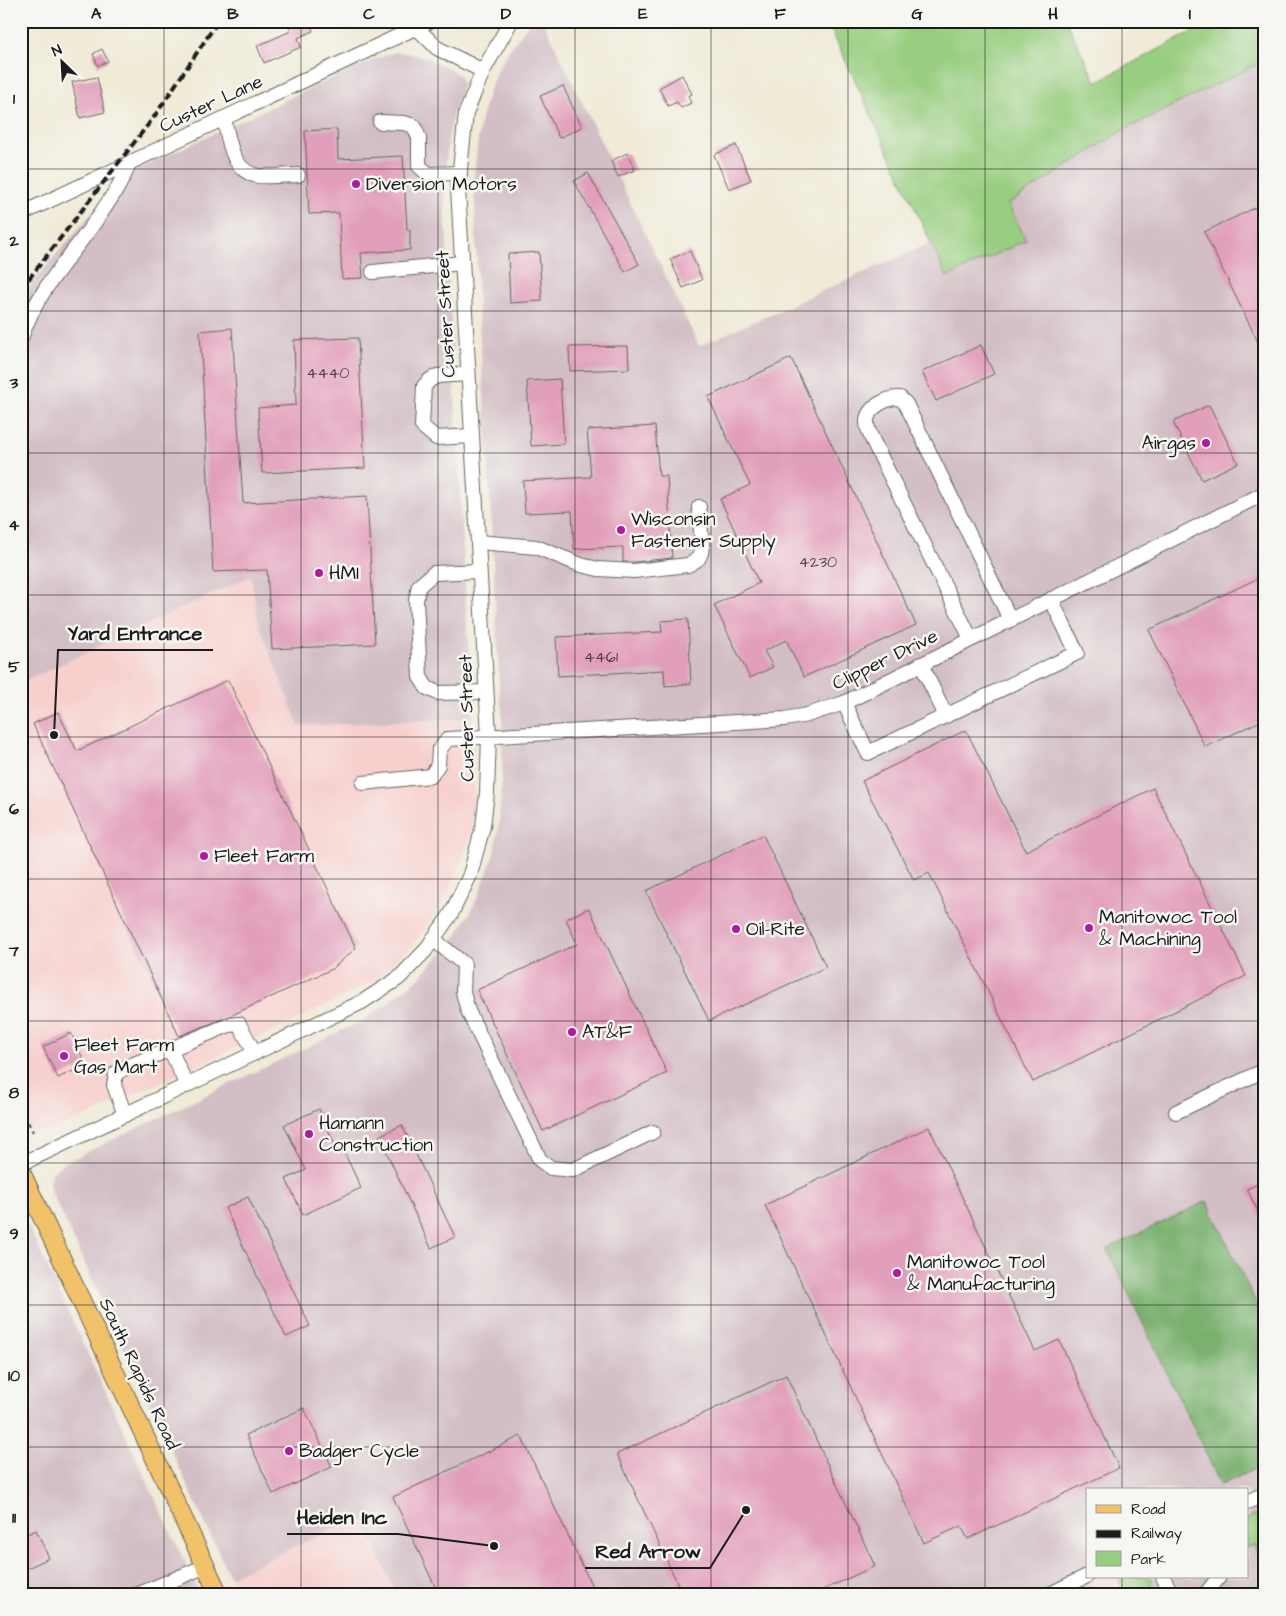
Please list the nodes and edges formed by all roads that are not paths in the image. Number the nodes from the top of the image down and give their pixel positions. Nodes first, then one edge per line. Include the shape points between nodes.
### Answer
1 (430, 21) edge
2 (511, 21) edge
3 (417, 28) junction
4 (483, 71) junction
5 (224, 118) junction
6 (380, 122) dead end
7 (129, 163) junction
8 (460, 173) junction
9 (298, 175) dead end
10 (21, 214) edge
11 (462, 263) junction
12 (373, 272) dead end
13 (21, 338) edge
14 (468, 374) junction
15 (472, 436) junction
16 (1265, 493) edge
17 (699, 507) dead end
18 (478, 542) junction
19 (479, 571) junction
20 (1051, 599) junction
21 (1010, 619) junction
22 (971, 638) junction
23 (921, 664) junction
24 (486, 692) junction
25 (844, 702) junction
26 (946, 716) junction
27 (489, 736) junction
28 (363, 783) dead end
29 (433, 939) junction
30 (170, 1049) junction
31 (255, 1053) junction
32 (1265, 1070) edge
33 (187, 1086) junction
34 (1176, 1112) dead end
35 (125, 1115) junction
36 (652, 1132) dead end
37 (21, 1164) edge
38 (21, 1172) edge
39 (1265, 1494) edge
40 (1248, 1502) edge
41 (206, 1566) junction
42 (1086, 1576) edge
43 (1164, 1578) edge
44 (1218, 1578) edge
45 (137, 1595) edge
46 (219, 1595) edge
47 (1048, 1595) edge
48 (1172, 1595) edge
49 (1205, 1595) edge

1 - 3 street, Custer Lane
2 - 4 street, Custer Street
3 - 4 street via 437,48
3 - 5 street, Custer Lane
4 - 8 street, Custer Street via 466,113
5 - 7 street, Custer Lane
5 - 9 street via 240,167 255,175
6 - 8 street via 414,126 419,138 419,166 428,174
7 - 10 street, Custer Lane
7 - 13 street via 114,194 39,298
8 - 11 street, Custer Street
11 - 12 street
11 - 14 street, Custer Street
14 - 15 street, Custer Street
14 - 15 street via 437,376 424,386 422,426 436,438
15 - 18 street, Custer Street
16 - 20 street, Clipper Drive
17 - 18 street via 701,553 688,565 634,571 598,569 536,547
18 - 19 street, Custer Street
19 - 24 street, Custer Street
19 - 24 street via 434,573 419,586 416,610 420,677 427,688 438,693
20 - 21 street, Clipper Drive
20 - 26 street via 1077,653
21 - 22 street, Clipper Drive
21 - 22 street via 906,404 900,398 885,400 869,414 867,423 872,439
22 - 23 street, Clipper Drive
23 - 25 street, Clipper Drive
23 - 26 street
24 - 27 street, Custer Street
25 - 26 street via 868,753
25 - 27 street, Clipper Drive via 785,719
27 - 28 street, Clipper Drive via 448,739 439,750 438,766 431,776
27 - 29 street, Custer Street via 483,826 470,875
29 - 31 street, Custer Street via 399,978 362,1002
29 - 36 street via 464,964 463,992 468,1011 540,1160 551,1168 573,1170
30 - 31 street via 239,1024
30 - 33 street
30 - 35 street via 116,1073 114,1085
31 - 33 street, Custer Street
32 - 34 street
33 - 35 street, Custer Street
35 - 37 street, Custer Street
38 - 41 main road, South Rapids Road
39 - 40 street
41 - 45 street
41 - 46 main road, South Rapids Road
42 - 47 street
43 - 48 street
44 - 49 street

